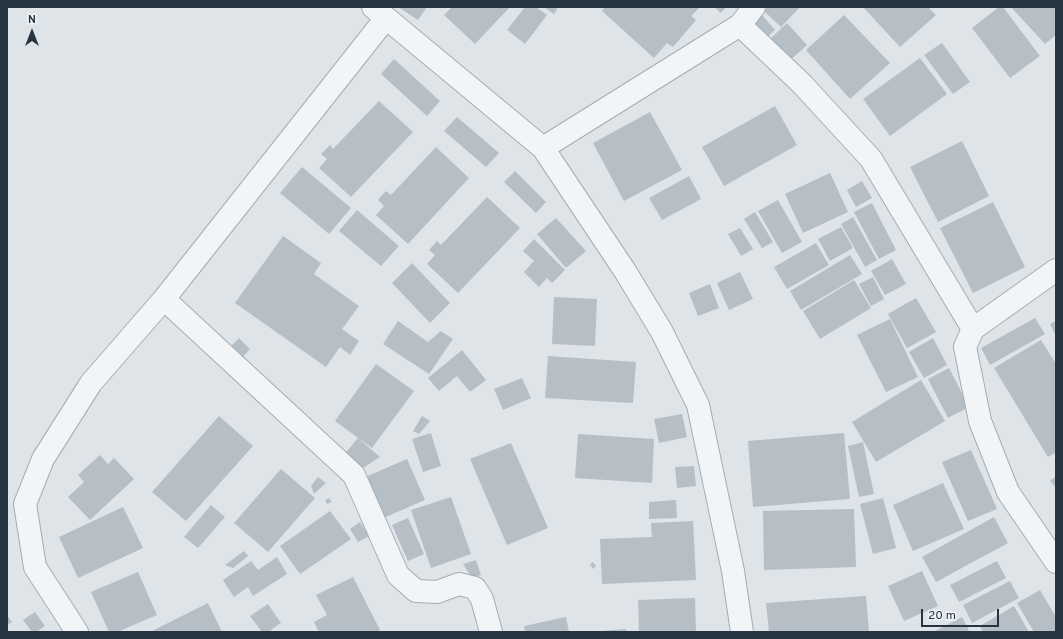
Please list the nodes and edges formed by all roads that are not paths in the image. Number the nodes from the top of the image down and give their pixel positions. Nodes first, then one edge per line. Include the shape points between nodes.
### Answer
1 (754, 7) edge
2 (380, 12) edge
3 (740, 25) junction
4 (543, 148) junction
5 (1056, 270) edge
6 (164, 299) junction
7 (973, 328) junction
8 (1056, 562) edge
9 (78, 632) edge
10 (491, 632) edge
11 (742, 632) edge

1 - 3 street
2 - 4 street
2 - 6 street
3 - 4 street
3 - 7 street via 802,84 870,159
4 - 11 street via 625,271 662,332 698,405 733,571
5 - 7 street
6 - 9 street via 91,383 43,459 25,504 35,567
6 - 10 street via 354,475 398,575 416,591 437,592 459,584 475,588 482,599
7 - 8 street via 965,346 980,421 1008,492

